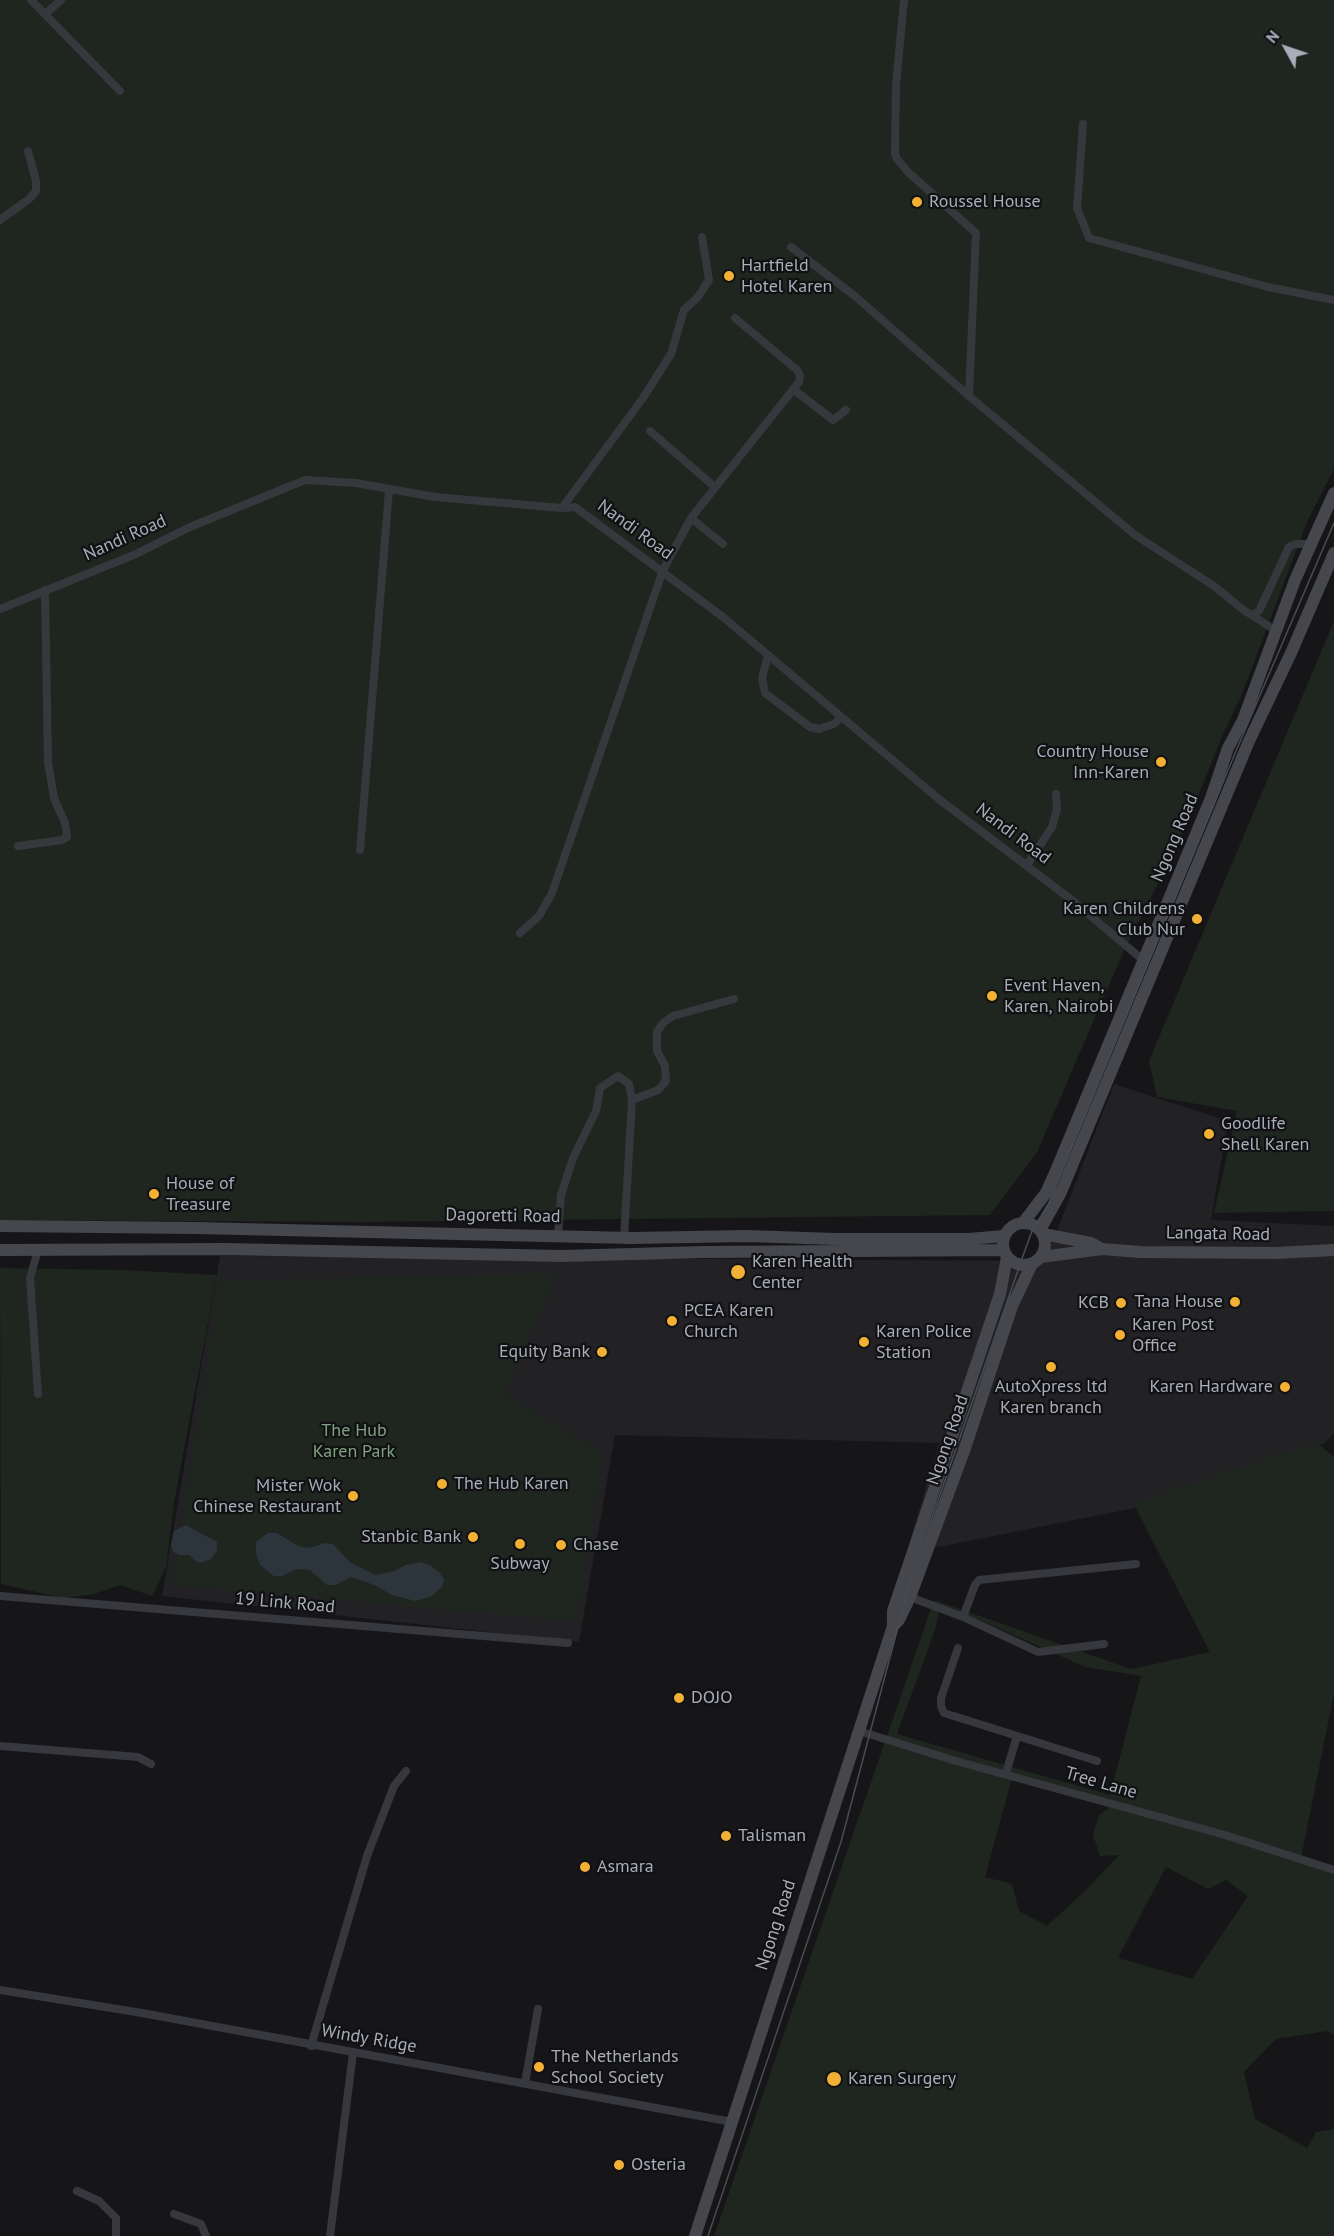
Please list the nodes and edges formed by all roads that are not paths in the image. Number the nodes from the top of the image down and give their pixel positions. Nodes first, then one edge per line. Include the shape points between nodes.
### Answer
1 (31, 0) edge
2 (61, 0) edge
3 (904, 0) edge
4 (45, 14) junction
5 (120, 91) dead end
6 (1083, 124) dead end
7 (28, 151) dead end
8 (0, 220) edge
9 (702, 237) dead end
10 (791, 247) dead end
11 (1334, 300) edge
12 (735, 318) dead end
13 (793, 389) junction
14 (969, 396) junction
15 (846, 410) dead end
16 (650, 431) dead end
17 (715, 487) junction
18 (389, 490) junction
19 (1334, 493) edge
20 (562, 508) junction
21 (691, 518) junction
22 (723, 544) dead end
23 (1311, 544) junction
24 (1334, 554) edge
25 (663, 570) junction
26 (45, 590) junction
27 (0, 609) edge
28 (1252, 615) junction
29 (1276, 631) junction
30 (768, 655) junction
31 (842, 717) junction
32 (1056, 794) dead end
33 (18, 846) dead end
34 (360, 850) dead end
35 (1027, 865) junction
36 (520, 933) dead end
37 (1143, 960) junction
38 (734, 999) dead end
39 (632, 1100) junction
40 (1023, 1223) junction
41 (0, 1226) edge
42 (1042, 1232) junction
43 (558, 1235) junction
44 (1005, 1236) junction
45 (624, 1238) junction
46 (1102, 1249) junction
47 (0, 1250) edge
48 (38, 1250) junction
49 (1334, 1250) edge
50 (1005, 1254) junction
51 (1036, 1260) junction
52 (38, 1394) dead end
53 (932, 1497) junction
54 (946, 1501) junction
55 (1136, 1564) dead end
56 (0, 1596) edge
57 (910, 1597) junction
58 (963, 1617) junction
59 (893, 1626) junction
60 (568, 1642) dead end
61 (1104, 1644) dead end
62 (958, 1648) dead end
63 (859, 1731) junction
64 (1017, 1736) junction
65 (0, 1746) edge
66 (1097, 1761) dead end
67 (151, 1764) dead end
68 (406, 1771) dead end
69 (1006, 1773) junction
70 (1334, 1870) edge
71 (0, 1990) edge
72 (538, 2009) dead end
73 (311, 2046) junction
74 (352, 2053) junction
75 (525, 2083) junction
76 (732, 2122) junction
77 (76, 2191) dead end
78 (174, 2214) dead end
79 (116, 2236) edge
80 (206, 2236) edge
81 (330, 2236) edge
82 (695, 2236) edge

1 - 4 street
2 - 4 street
3 - 14 street via 896,85 895,154 908,172 976,233
4 - 5 street
6 - 11 street via 1077,208 1089,238 1268,287
7 - 8 street via 36,191
9 - 20 street via 709,280 684,310 671,354
10 - 14 street via 856,297
12 - 13 street via 797,370 799,382
13 - 15 street via 833,420
13 - 17 street
14 - 28 street via 1135,535
16 - 17 street
17 - 21 street
18 - 20 street, Nandi Road
18 - 26 street, Nandi Road via 356,483 305,480
18 - 34 street
19 - 23 main road, Ngong Road
20 - 25 street, Nandi Road via 575,507
21 - 22 street
21 - 25 street
23 - 28 street via 1289,547 1263,605
23 - 29 main road, Ngong Road
24 - 42 main road, Ngong Road via 1199,857
25 - 30 street, Nandi Road
25 - 36 street via 552,893 539,916
26 - 27 street, Nandi Road
26 - 33 street via 48,762 54,798 67,837
28 - 29 street
29 - 37 main road, Ngong Road
30 - 31 street, Nandi Road
30 - 31 street via 762,678 765,693 810,727 819,729
31 - 35 street, Nandi Road via 940,800
32 - 35 street via 1052,827
35 - 37 street, Nandi Road
37 - 40 main road, Ngong Road via 1046,1193
38 - 39 street via 673,1016 663,1023 657,1032 657,1051 665,1066 666,1081 658,1090
39 - 43 street via 629,1083 618,1076 600,1088 596,1111 573,1158 561,1195
39 - 45 street
40 - 42 main road
40 - 44 main road via 1013,1226
41 - 43 main road, Dagoretti Road
42 - 46 main road
42 - 51 main road via 1045,1248
43 - 45 main road, Dagoretti Road
44 - 45 main road, Dagoretti Road
44 - 50 main road
46 - 49 main road, Langata Road via 1276,1253
46 - 51 main road
47 - 48 main road
48 - 50 main road via 335,1250 562,1256 713,1252
48 - 52 street via 30,1278
50 - 51 main road via 1018,1265
50 - 53 main road, Ngong Road via 1000,1294
51 - 54 main road, Ngong Road via 1012,1306
53 - 54 main road
53 - 59 main road, Ngong Road via 893,1611
54 - 57 main road, Ngong Road
55 - 58 street via 980,1580
56 - 60 street, 19 Link Road
57 - 58 street
57 - 59 main road, Ngong Road
58 - 61 street via 1038,1652
59 - 63 main road, Ngong Road
62 - 64 street via 941,1698 944,1713
63 - 69 street, Tree Lane
63 - 76 main road, Ngong Road
64 - 66 street
64 - 69 street
65 - 67 street via 138,1757
68 - 73 street via 394,1786 370,1845
69 - 70 street, Tree Lane
71 - 73 street, Windy Ridge
72 - 75 street
73 - 74 street, Windy Ridge
74 - 75 street, Windy Ridge
74 - 81 street
75 - 76 street, Windy Ridge
76 - 82 main road, Ngong Road
77 - 79 street via 99,2201 116,2217
78 - 80 street via 201,2224

